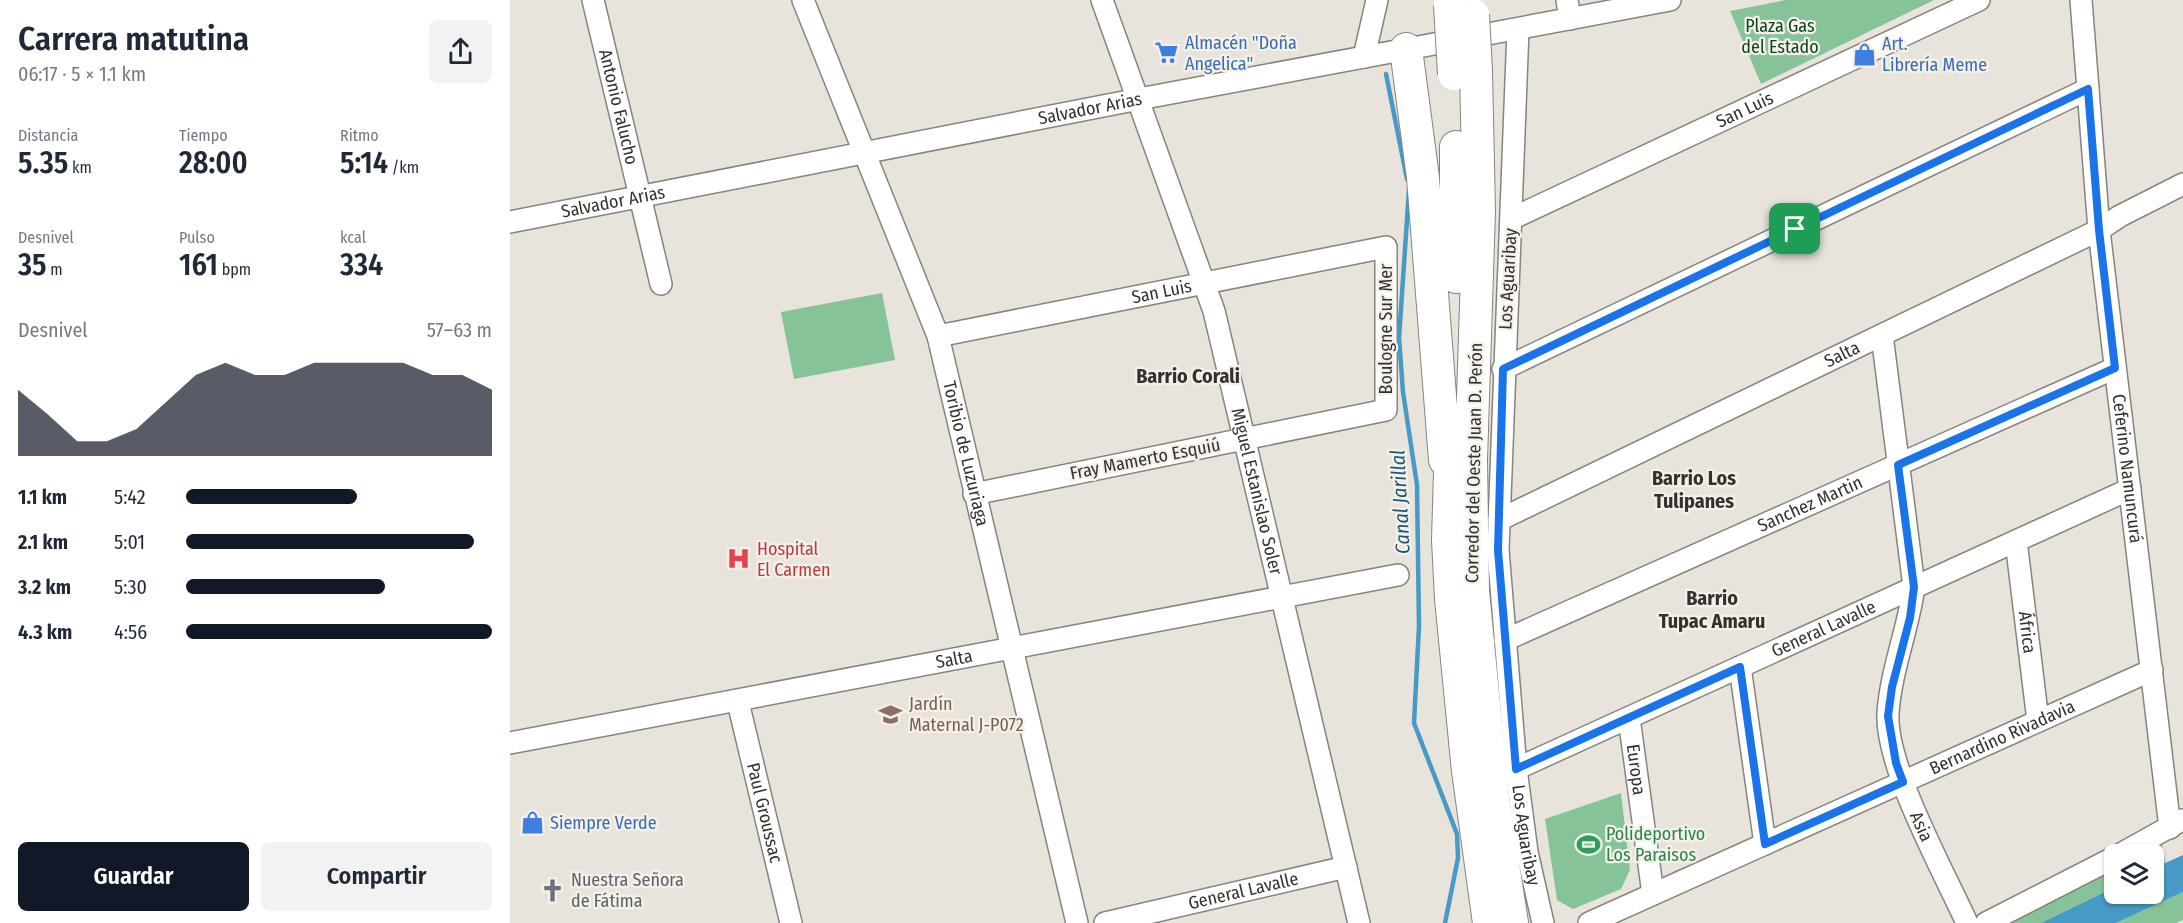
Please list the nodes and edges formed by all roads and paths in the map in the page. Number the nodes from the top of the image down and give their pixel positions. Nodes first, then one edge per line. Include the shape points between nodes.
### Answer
1 (593, 0) edge
2 (803, 0) edge
3 (1102, 0) edge
4 (1377, 0) edge
5 (1670, 0) edge
6 (1979, 0) edge
7 (2081, 0) edge
8 (1461, 2) edge
9 (1569, 9) edge
10 (1518, 29) junction
11 (1406, 49) junction
12 (1364, 57) junction
13 (1465, 73) junction
14 (2088, 89) junction
15 (1139, 99) junction
16 (863, 154) junction
17 (2183, 184) edge
18 (641, 196) junction
19 (1511, 219) junction
20 (510, 222) edge
21 (2099, 230) junction
22 (1386, 247) joint
23 (1205, 282) junction
24 (661, 284) dead end
25 (1882, 334) junction
26 (938, 336) junction
27 (2115, 368) junction
28 (1503, 369) junction
29 (1386, 410) joint
30 (1244, 439) junction
31 (1898, 465) junction
32 (2130, 489) junction
33 (974, 494) junction
34 (1448, 504) junction
35 (1499, 520) junction
36 (2016, 541) junction
37 (1398, 575) dead end
38 (1914, 587) junction
39 (1282, 597) junction
40 (1505, 640) junction
41 (1012, 649) junction
42 (1740, 667) junction
43 (2152, 670) junction
44 (738, 702) junction
45 (1629, 718) junction
46 (2038, 721) junction
47 (510, 743) edge
48 (1516, 769) junction
49 (1903, 782) junction
50 (2177, 824) edge
51 (1765, 844) junction
52 (2140, 844) edge
53 (2104, 863) edge
54 (1346, 867) junction
55 (1653, 894) junction
56 (791, 923) edge
57 (1077, 923) edge
58 (1105, 923) edge
59 (1359, 923) edge
60 (1489, 923) edge
61 (1512, 923) edge
62 (1543, 923) edge
63 (1589, 923) edge
64 (1967, 923) edge
65 (1986, 923) edge

1 - 18 street, Antonio Falucho
2 - 16 street, Toribio de Luzuriaga
3 - 15 street, Miguel Estanislao Soler
4 - 12 street
5 - 9 street, Salvador Arias
6 - 19 street, San Luis
7 - 14 street, Ceferino Namuncurá
8 - 13 highway, Corredor del Oeste Juan D. Perón, bridge
9 - 10 street, Salvador Arias
10 - 11 street, Salvador Arias
10 - 19 street, Los Aguaribay
11 - 12 street, Salvador Arias
11 - 34 highway via 1423,178
12 - 15 street, Salvador Arias
13 - 34 highway, Corredor del Oeste Juan D. Perón
13 - 61 highway, Corredor del Oeste Juan D. Perón via 1479,211 1471,460 1473,591 1493,798
14 - 21 street, Ceferino Namuncurá
14 - 28 street
15 - 16 street, Salvador Arias
15 - 23 street, Miguel Estanislao Soler
16 - 18 street, Salvador Arias
16 - 26 street, Toribio de Luzuriaga
17 - 21 street, Salta
18 - 20 street, Salvador Arias
18 - 24 street, Antonio Falucho
19 - 28 street, Los Aguaribay
21 - 25 street, Salta
21 - 27 street, Ceferino Namuncurá
22 - 23 street, San Luis
22 - 29 street, Boulogne Sur Mer
23 - 26 street, San Luis
23 - 30 street, Miguel Estanislao Soler
25 - 31 street, Asia
25 - 35 street, Salta
26 - 33 street, Toribio de Luzuriaga
27 - 31 street, Sanchez Martin
27 - 32 street, Ceferino Namuncurá
28 - 35 street, Los Aguaribay
29 - 30 street, Fray Mamerto Esquiú
30 - 33 street, Fray Mamerto Esquiú
30 - 39 street, Miguel Estanislao Soler
31 - 38 street, Asia
31 - 40 street, Sanchez Martin
32 - 36 street, General Lavalle
32 - 43 street, Ceferino Namuncurá
33 - 41 street, Toribio de Luzuriaga
34 - 60 highway, Corredor del Oeste Juan D. Perón via 1456,654
35 - 40 street, Los Aguaribay
36 - 38 street, General Lavalle
36 - 46 street, África
37 - 39 street, Salta
38 - 42 street, General Lavalle
38 - 49 street, Asia via 1888,716
39 - 41 street, Salta
39 - 54 street, Miguel Estanislao Soler
40 - 48 street, Los Aguaribay
41 - 44 street, Salta
41 - 57 street, Toribio de Luzuriaga
42 - 45 street, General Lavalle
42 - 51 street
43 - 46 street, Bernardino Rivadavia
43 - 50 street, Ceferino Namuncurá
44 - 47 street, Salta
44 - 56 street, Paul Groussac
45 - 48 street, General Lavalle
45 - 55 street, Europa
46 - 49 street, Bernardino Rivadavia
48 - 62 street, Los Aguaribay via 1527,852
49 - 51 street, Bernardino Rivadavia
49 - 64 street, Asia
50 - 52 street
51 - 55 street, Bernardino Rivadavia
53 - 65 street
54 - 58 street, General Lavalle
54 - 59 street, Miguel Estanislao Soler
55 - 63 street, Bernardino Rivadavia

